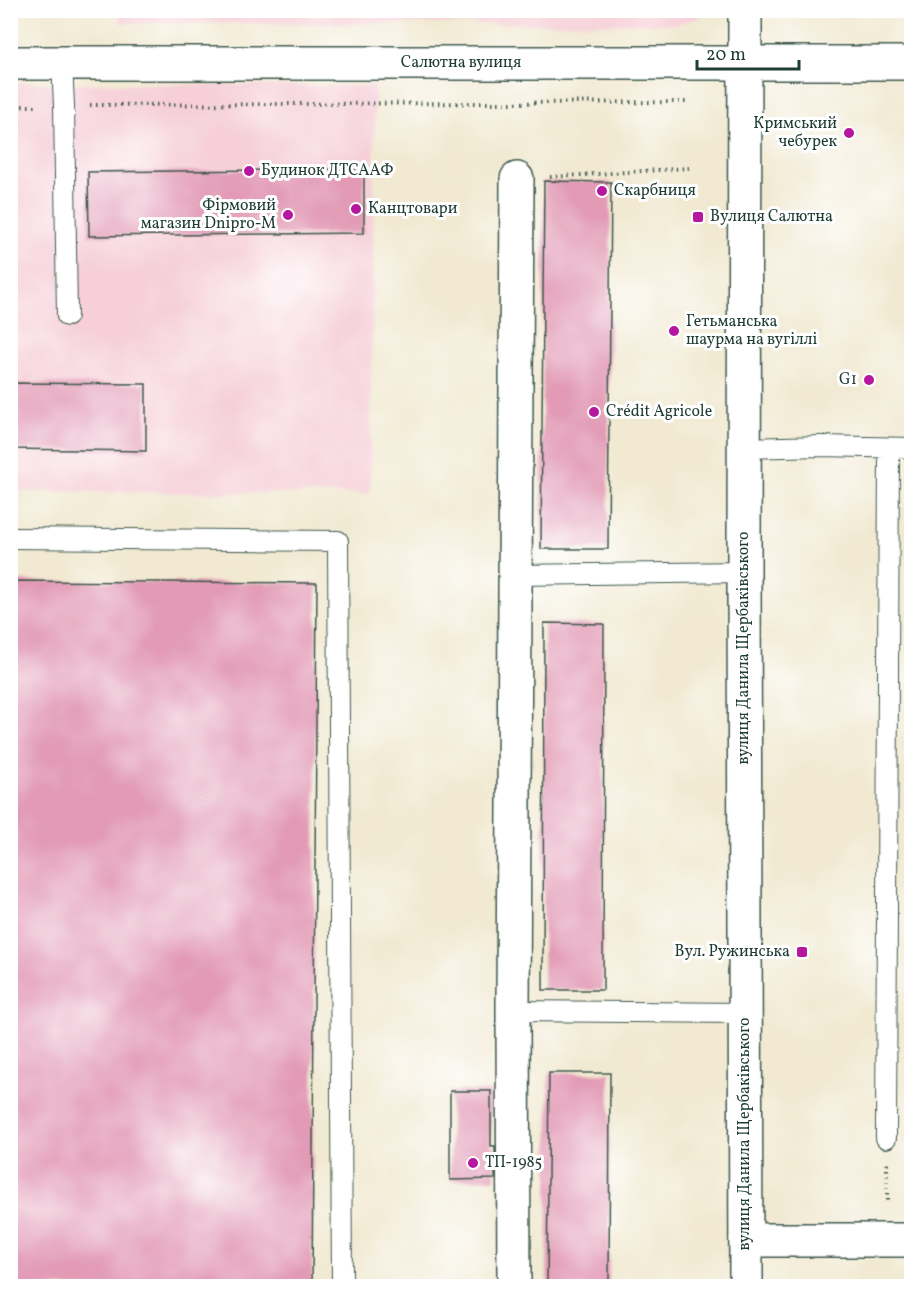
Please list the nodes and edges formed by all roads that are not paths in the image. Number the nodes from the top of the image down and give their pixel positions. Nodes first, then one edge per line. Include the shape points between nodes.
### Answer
1 (745, 10) edge
2 (10, 63) edge
3 (62, 63) junction
4 (745, 63) junction
5 (912, 63) edge
6 (517, 179) road end
7 (67, 316) dead end
8 (745, 448) junction
9 (889, 448) junction
10 (912, 448) edge
11 (10, 538) edge
12 (744, 572) junction
13 (515, 575) junction
14 (513, 1011) junction
15 (745, 1013) junction
16 (886, 1138) road end
17 (746, 1240) junction
18 (912, 1240) edge
19 (342, 1287) edge
20 (514, 1287) edge
21 (746, 1287) edge

1 - 4 street, вулиця Данила Щербаківського
2 - 3 street, Салютна вулиця
3 - 4 street, Салютна вулиця
3 - 7 lane
4 - 5 street, Салютна вулиця
4 - 8 street, вулиця Данила Щербаківського
6 - 13 street
8 - 9 lane
8 - 12 street, вулиця Данила Щербаківського
9 - 10 lane
9 - 16 lane
11 - 19 lane via 338,541
12 - 13 lane
12 - 15 street, вулиця Данила Щербаківського
13 - 14 street
14 - 15 lane
14 - 20 street
15 - 17 street, вулиця Данила Щербаківського
17 - 18 street
17 - 21 street, вулиця Данила Щербаківського

